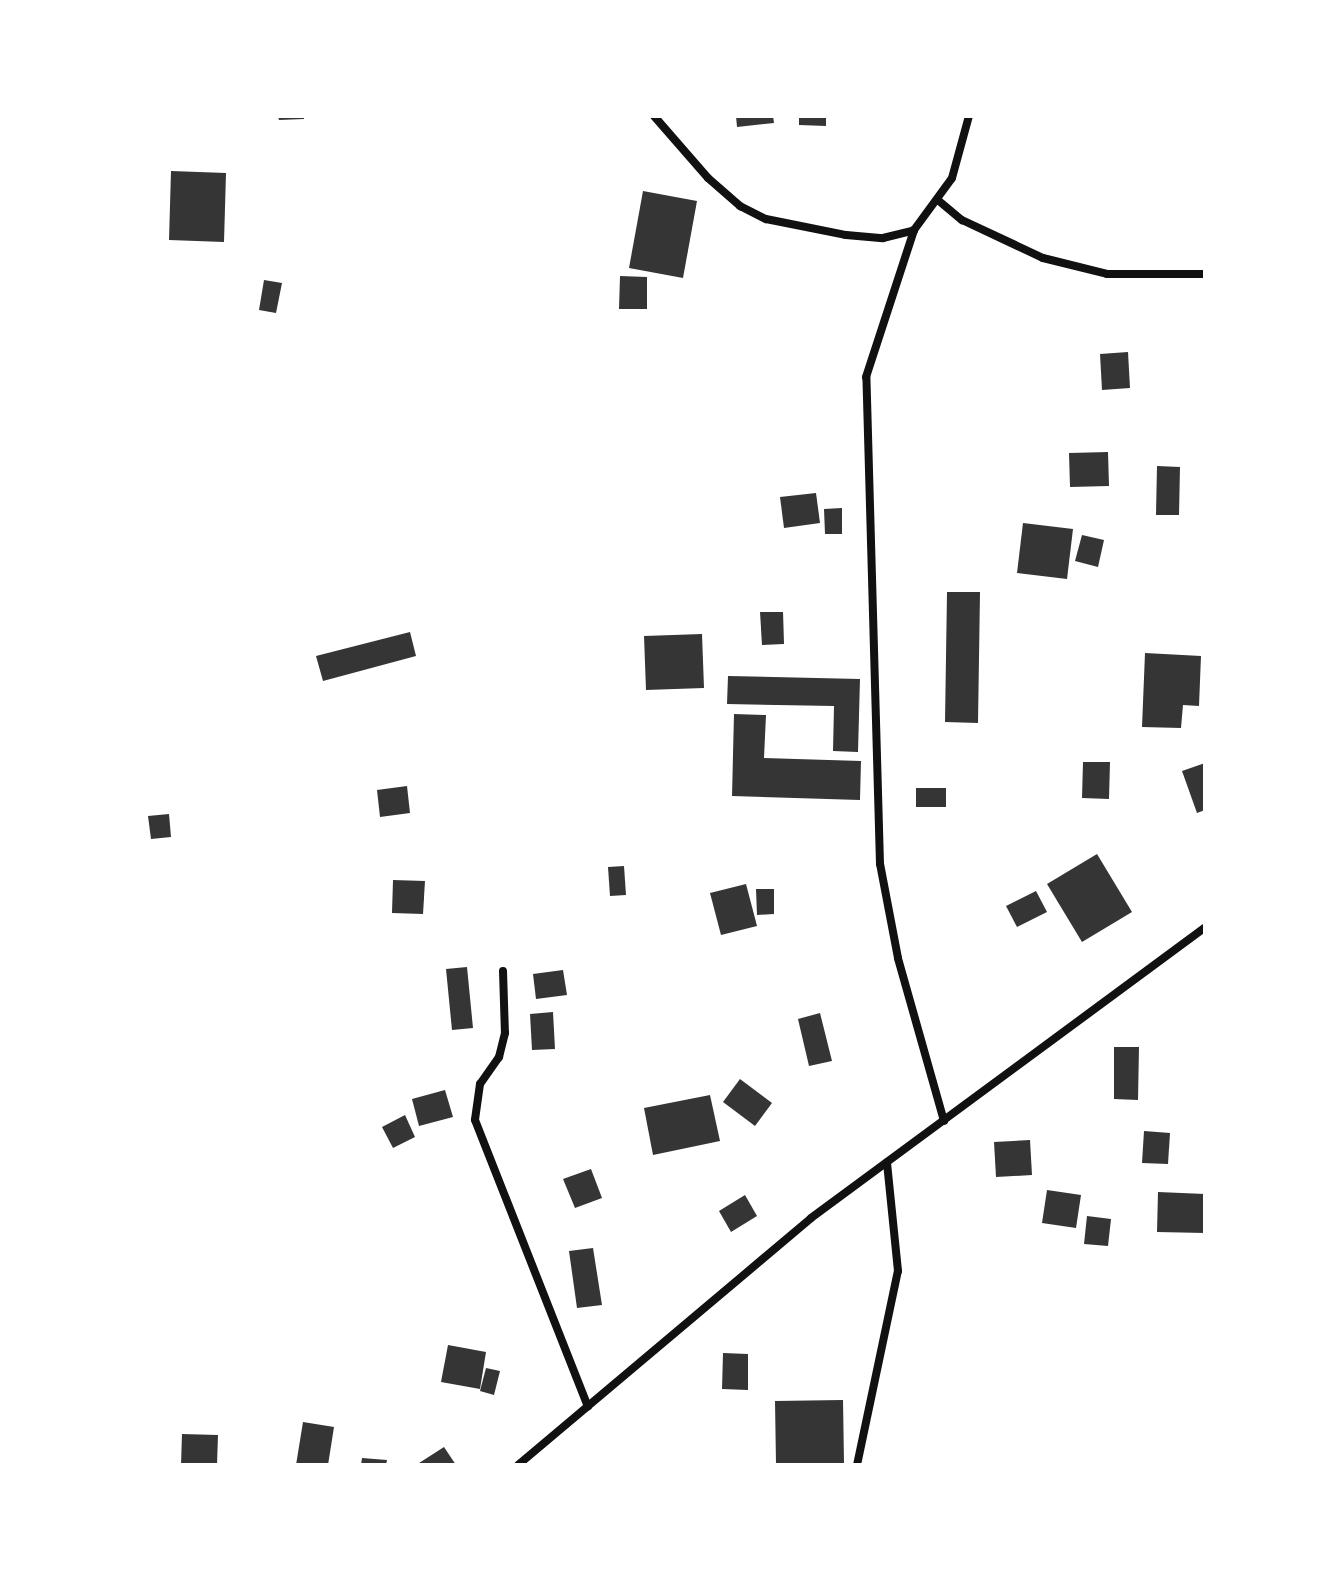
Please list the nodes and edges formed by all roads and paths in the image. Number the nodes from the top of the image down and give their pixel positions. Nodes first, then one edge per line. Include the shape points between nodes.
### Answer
1 (654, 116) edge
2 (969, 116) edge
3 (939, 201) junction
4 (914, 230) junction
5 (1205, 274) edge
6 (1205, 928) edge
7 (503, 971) dead end
8 (944, 1121) junction
9 (887, 1163) junction
10 (588, 1407) junction
11 (518, 1465) edge
12 (857, 1465) edge

1 - 4 street via 708,178 740,206 766,219 883,238
2 - 3 street via 963,150
3 - 4 street
3 - 5 street via 962,220 1043,258 1107,274
4 - 8 street via 866,377 880,864 898,958
6 - 8 street
7 - 10 street via 505,1033 499,1057 480,1084 475,1120
8 - 9 street
9 - 10 street via 811,1218
9 - 12 street via 898,1271
10 - 11 street

